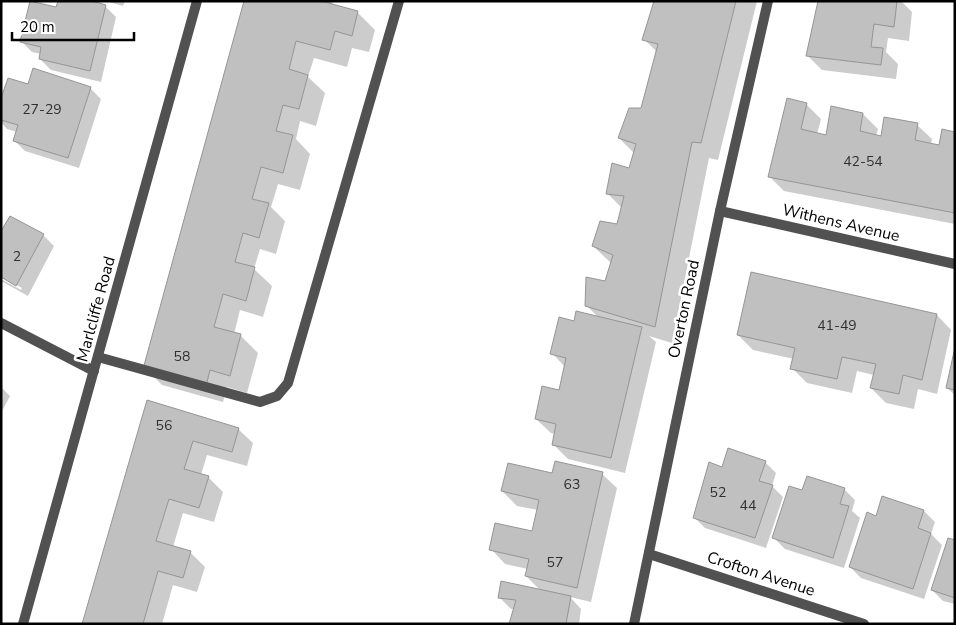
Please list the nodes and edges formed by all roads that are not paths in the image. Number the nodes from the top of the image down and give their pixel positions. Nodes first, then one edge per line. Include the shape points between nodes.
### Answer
1 (197, 1) edge
2 (399, 1) edge
3 (768, 1) edge
4 (720, 211) junction
5 (955, 264) edge
6 (1, 323) edge
7 (98, 357) junction
8 (94, 371) junction
9 (649, 554) junction
10 (23, 624) edge
11 (634, 624) edge
12 (864, 624) edge

1 - 7 street, Marlcliffe Road
2 - 7 street via 288,383 277,396 260,402
3 - 4 street, Overton Road
4 - 5 street, Withens Avenue
4 - 9 street, Overton Road
6 - 8 street
7 - 8 street, Marlcliffe Road
8 - 10 street, Marlcliffe Road
9 - 11 street, Overton Road
9 - 12 street, Crofton Avenue

